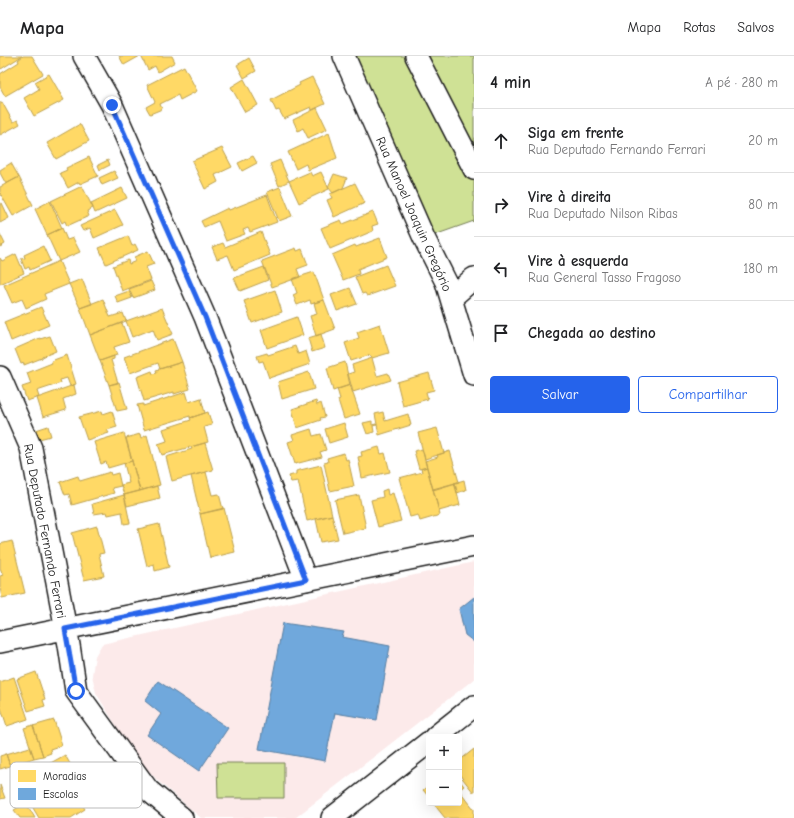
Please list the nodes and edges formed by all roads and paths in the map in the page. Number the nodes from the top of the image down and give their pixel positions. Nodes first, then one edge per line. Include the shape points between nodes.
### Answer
1 (84, 56) edge
2 (344, 56) edge
3 (416, 56) edge
4 (474, 169) edge
5 (474, 278) edge
6 (451, 298) junction
7 (474, 375) edge
8 (0, 377) edge
9 (474, 546) edge
10 (306, 580) junction
11 (65, 629) junction
12 (0, 642) edge
13 (474, 706) edge
14 (439, 734) edge
15 (426, 744) edge
16 (128, 762) edge
17 (142, 782) edge
18 (182, 818) edge
19 (332, 818) edge

1 - 10 street via 112,105 205,317
2 - 6 street, Rua Manoel Joaquin Gregório
3 - 4 street
5 - 6 street
6 - 7 street, Rua Manoel Joaquin Gregório
8 - 11 street, Rua Deputado Fernando Ferrari via 31,448
9 - 10 street
10 - 11 street
11 - 12 street
11 - 16 street, Rua Deputado Fernando Ferrari via 76,691
13 - 14 street
15 - 19 street
17 - 18 street, Rua Deputado Fernando Ferrari via 148,790

